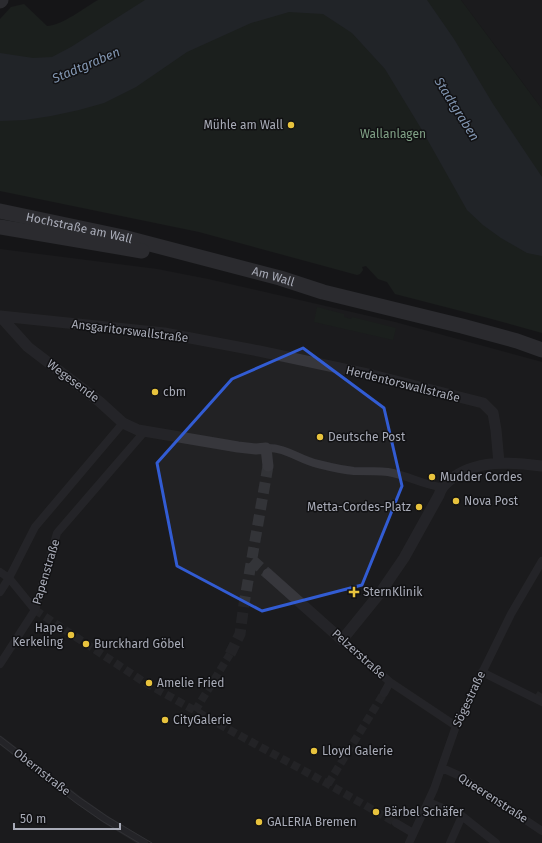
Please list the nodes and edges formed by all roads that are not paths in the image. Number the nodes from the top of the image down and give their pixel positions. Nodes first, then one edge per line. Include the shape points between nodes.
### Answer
1 (0, 211) edge
2 (0, 227) edge
3 (158, 246) junction
4 (0, 316) edge
5 (542, 350) edge
6 (259, 351) joint
7 (123, 423) junction
8 (150, 431) junction
9 (266, 448) junction
10 (499, 463) junction
11 (268, 466) tunnel mouth
12 (542, 466) edge
13 (441, 487) junction
14 (542, 561) edge
15 (0, 572) edge
16 (268, 574) tunnel mouth
17 (9, 578) junction
18 (0, 592) edge
19 (34, 610) junction
20 (342, 640) junction
21 (0, 664) edge
22 (482, 672) junction
23 (390, 682) junction
24 (384, 693) tunnel mouth
25 (542, 702) edge
26 (456, 726) junction
27 (0, 740) edge
28 (442, 768) junction
29 (428, 802) junction
30 (462, 816) junction
31 (396, 823) tunnel mouth
32 (542, 831) edge
33 (413, 833) junction
34 (144, 843) edge
35 (409, 843) edge
36 (450, 843) edge
37 (496, 843) edge

1 - 3 main road, Hochstraße am Wall
2 - 3 main road, Am Wall via 141,251
3 - 5 main road, Am Wall via 323,292 514,340
4 - 6 street, Ansgaritorswallstraße via 164,333
4 - 7 street, Wegesende via 28,347 100,402
6 - 10 street, Herdentorswallstraße via 372,375 483,404 493,413
7 - 8 street, Wegesende via 138,430
7 - 17 street, Papenstraße via 35,527
8 - 9 street, Wegesende via 238,447
8 - 19 street, Papenstraße via 57,533
9 - 11 street
9 - 13 street via 276,447 318,464 353,471 405,475
10 - 12 street
10 - 13 street via 477,466 457,474
13 - 20 street via 404,558
14 - 22 street, Sögestraße via 511,614
15 - 17 street
16 - 20 street, Pelzerstraße
17 - 18 street, Papenstraße
17 - 19 street
19 - 21 street, Papenstraße
20 - 23 street, Pelzerstraße
22 - 25 street
22 - 26 street, Sögestraße
23 - 24 street
23 - 26 street, Pelzerstraße
26 - 28 street, Sögestraße
27 - 34 street, Obernstraße via 105,820
28 - 29 street, Sögestraße
28 - 32 street, Queerenstraße via 460,776
29 - 30 street
29 - 33 street, Sögestraße
30 - 36 street
30 - 37 street
31 - 33 street
33 - 35 street, Sögestraße

